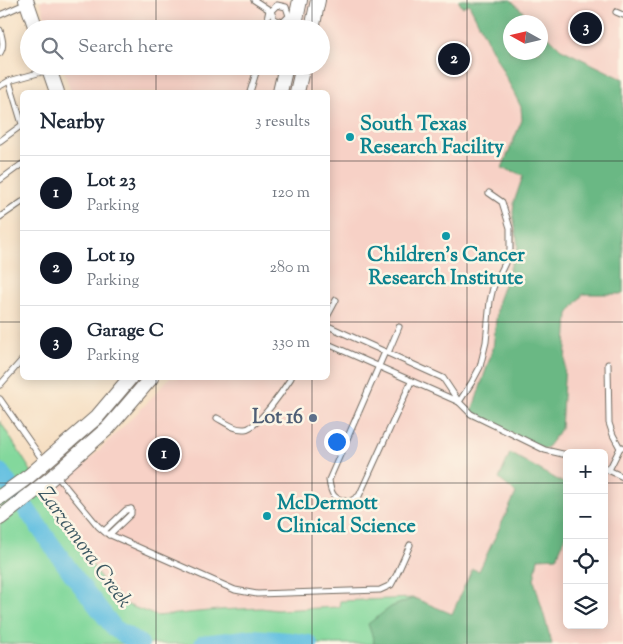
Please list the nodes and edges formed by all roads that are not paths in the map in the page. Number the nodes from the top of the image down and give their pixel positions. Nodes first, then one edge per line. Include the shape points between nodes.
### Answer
1 (254, 0) edge
2 (300, 0) edge
3 (318, 0) edge
4 (27, 2) edge
5 (270, 10) junction
6 (616, 12) dead end
7 (0, 14) edge
8 (623, 15) edge
9 (33, 20) edge
10 (267, 20) edge
11 (277, 20) edge
12 (292, 20) edge
13 (293, 20) edge
14 (314, 20) edge
15 (0, 30) edge
16 (0, 53) edge
17 (27, 75) edge
18 (51, 75) edge
19 (257, 75) edge
20 (284, 75) edge
21 (301, 75) edge
22 (9, 81) junction
23 (0, 86) edge
24 (56, 90) edge
25 (251, 90) edge
26 (280, 90) edge
27 (297, 90) edge
28 (20, 118) edge
29 (20, 126) edge
30 (0, 141) edge
31 (20, 165) edge
32 (0, 180) edge
33 (490, 193) dead end
34 (20, 203) edge
35 (0, 217) edge
36 (336, 300) dead end
37 (330, 311) edge
38 (330, 327) edge
39 (399, 327) dead end
40 (330, 345) edge
41 (386, 352) junction
42 (20, 362) edge
43 (608, 364) dead end
44 (378, 367) junction
45 (128, 380) edge
46 (149, 380) edge
47 (290, 380) edge
48 (411, 382) junction
49 (0, 384) edge
50 (0, 399) edge
51 (459, 402) junction
52 (217, 418) dead end
53 (622, 447) edge
54 (563, 454) edge
55 (44, 462) junction
56 (608, 466) edge
57 (608, 470) edge
58 (55, 475) junction
59 (623, 477) edge
60 (0, 497) edge
61 (3, 515) edge
62 (106, 533) junction
63 (410, 545) dead end

1 - 5 lane
2 - 13 street
3 - 14 street
4 - 7 lane
4 - 9 street
5 - 10 lane
5 - 11 lane
5 - 12 lane via 277,5 286,7
6 - 8 lane
15 - 16 lane via 3,49
17 - 22 lane
18 - 24 street
19 - 25 lane
20 - 26 street
21 - 27 street
22 - 23 lane
22 - 28 lane
29 - 30 lane
31 - 32 lane
33 - 51 lane via 502,202 510,228 510,250 493,288 480,367
34 - 35 lane
36 - 37 lane
38 - 41 lane
39 - 41 lane
40 - 44 lane
41 - 44 lane
41 - 51 lane via 443,378
42 - 49 lane
43 - 53 lane via 609,423
44 - 48 lane
44 - 48 lane via 329,480 330,492 338,500 350,502 359,496
45 - 55 street via 97,416
46 - 58 street via 108,428
47 - 52 lane via 258,422 247,430 236,429
48 - 51 lane
50 - 55 lane
51 - 54 lane via 471,414 545,450
53 - 56 lane
55 - 60 street
57 - 59 lane
58 - 61 street
58 - 62 lane
62 - 62 lane via 131,514 131,509 126,510
62 - 63 lane via 235,590 257,594 380,590 391,585

